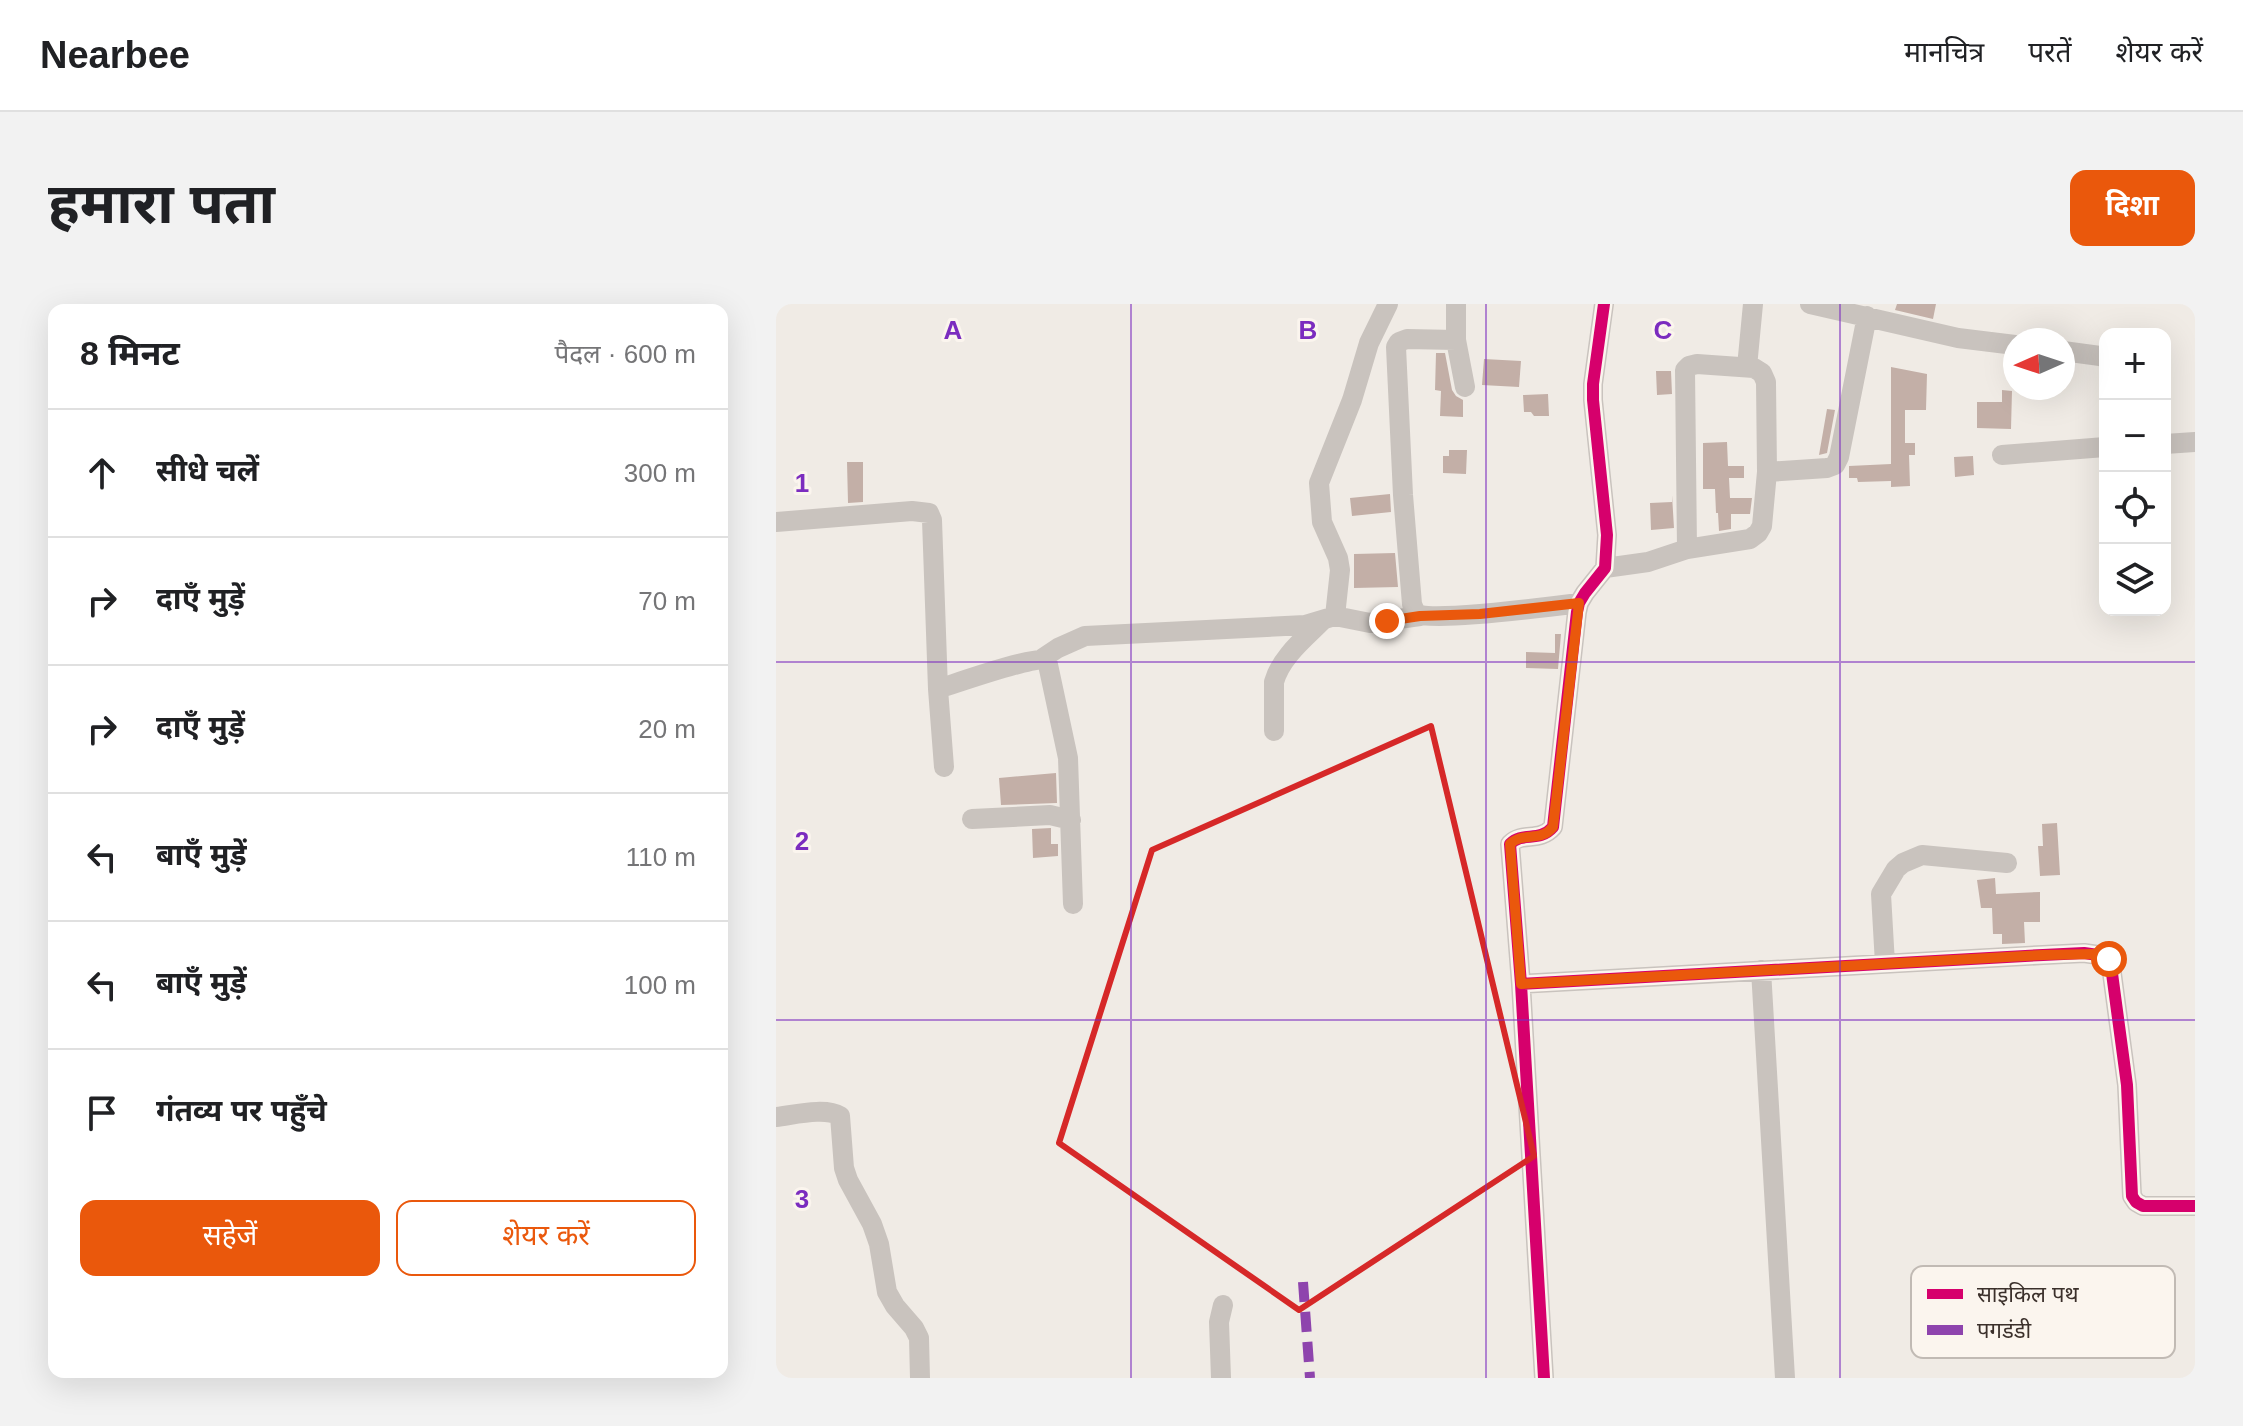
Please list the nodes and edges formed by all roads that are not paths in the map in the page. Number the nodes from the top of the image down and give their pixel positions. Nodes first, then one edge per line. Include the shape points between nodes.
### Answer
1 (1388, 304) edge
2 (1456, 304) edge
3 (1604, 304) edge
4 (1753, 304) edge
5 (1810, 304) edge
6 (1867, 316) junction
7 (1456, 340) junction
8 (2003, 344) edge
9 (2075, 353) edge
10 (2099, 356) edge
11 (1747, 367) junction
12 (1465, 387) dead end
13 (2195, 442) edge
14 (2171, 444) edge
15 (2099, 447) edge
16 (2002, 455) dead end
17 (1767, 472) junction
18 (776, 522) edge
19 (1687, 549) junction
20 (1605, 568) junction
21 (1579, 603) junction
22 (1420, 616) junction
23 (1328, 619) junction
24 (1043, 658) junction
25 (938, 689) junction
26 (1274, 731) dead end
27 (944, 767) dead end
28 (972, 819) dead end
29 (1071, 820) junction
30 (2007, 863) dead end
31 (1073, 904) dead end
32 (1885, 964) junction
33 (1761, 970) junction
34 (1521, 984) junction
35 (776, 1117) edge
36 (2195, 1206) edge
37 (1223, 1305) dead end
38 (920, 1378) edge
39 (1221, 1378) edge
40 (1544, 1378) edge
41 (1785, 1378) edge

1 - 23 street via 1319,483 1322,522 1340,570
2 - 7 street
3 - 20 street via 1593,400 1607,535
4 - 11 street
5 - 6 street
6 - 8 street
6 - 17 street via 1835,465
7 - 12 street
7 - 22 street via 1407,339 1396,347 1412,604
9 - 10 street
11 - 17 street via 1762,373 1766,382
11 - 19 street via 1697,364 1685,370
13 - 14 street
15 - 16 street
17 - 19 street via 1758,533 1750,539
18 - 25 street via 929,513
19 - 20 street via 1662,559
20 - 21 street
21 - 22 street
21 - 34 street via 1553,827 1543,836 1510,844
22 - 23 street via 1370,623
23 - 24 street via 1305,625 1085,636
23 - 26 street via 1286,658 1276,675
24 - 25 street
24 - 29 street via 1049,664 1068,758
25 - 27 street
28 - 29 street via 1050,815
29 - 31 street
30 - 32 street via 1922,855 1903,863 1881,894
32 - 33 street
32 - 36 street via 2084,953 2109,959 2127,1085 2132,1196 2143,1206
33 - 34 street
33 - 41 street
34 - 40 street
35 - 38 street via 825,1112 840,1116 844,1168 879,1244 887,1292 919,1338
37 - 39 street

